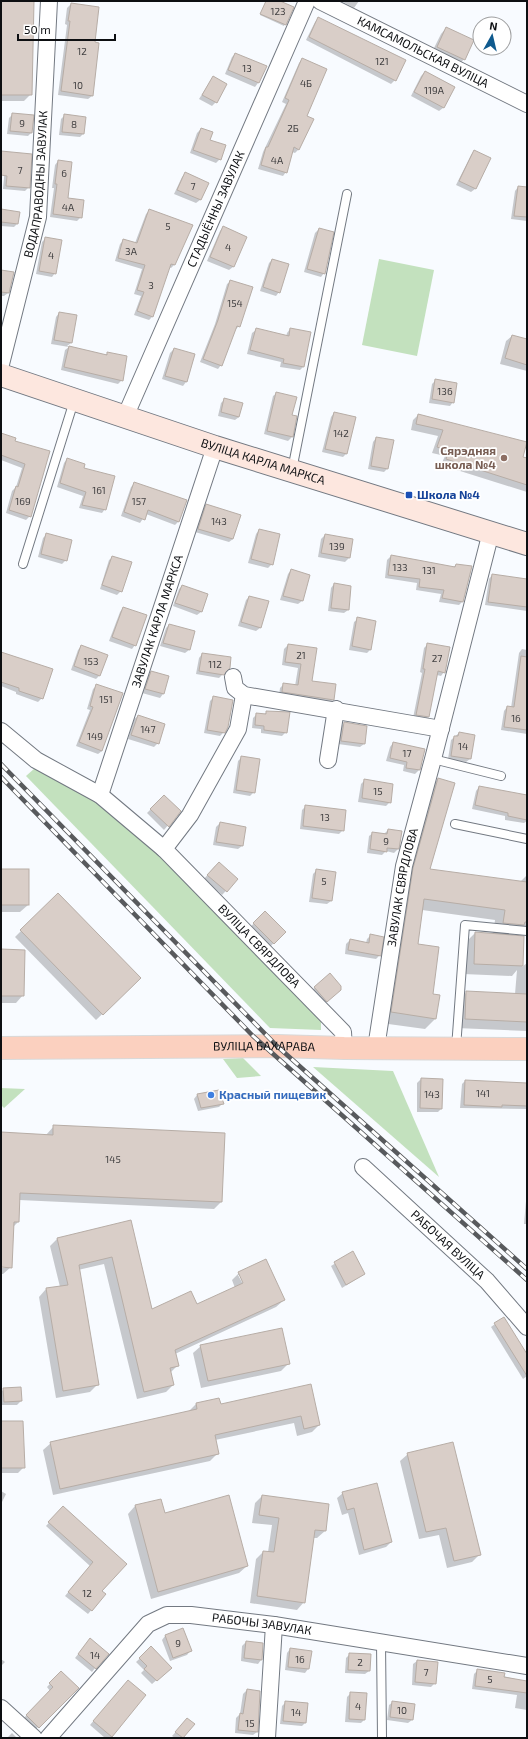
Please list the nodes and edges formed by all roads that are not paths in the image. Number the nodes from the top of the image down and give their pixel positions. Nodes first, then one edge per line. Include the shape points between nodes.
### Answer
1 (49, 1) edge
2 (307, 1) edge
3 (320, 1) edge
4 (527, 104) edge
5 (347, 194) dead end
6 (1, 364) edge
7 (1, 375) edge
8 (75, 400) junction
9 (125, 417) junction
10 (215, 447) junction
11 (292, 470) junction
12 (491, 532) junction
13 (527, 544) edge
14 (23, 564) dead end
15 (233, 676) dead end
16 (244, 695) junction
17 (336, 709) junction
18 (441, 728) junction
19 (1, 731) edge
20 (433, 759) junction
21 (328, 760) dead end
22 (501, 776) dead end
23 (100, 795) junction
24 (456, 824) dead end
25 (527, 839) edge
26 (164, 849) junction
27 (527, 931) edge
28 (1, 1048) edge
29 (344, 1048) junction
30 (376, 1048) junction
31 (456, 1049) junction
32 (527, 1049) edge
33 (363, 1167) dead end
34 (527, 1327) edge
35 (274, 1625) junction
36 (381, 1642) junction
37 (527, 1666) edge
38 (1, 1708) edge
39 (34, 1738) edge
40 (48, 1738) edge
41 (268, 1738) edge
42 (382, 1738) edge

1 - 6 street, ВОДАПРАВОДНЫ ЗАВУЛАК via 38,217
2 - 9 street, СТАДЫЁННЫ ЗАВУЛАК
3 - 4 street, КАМСАМОЛЬСКАЯ ВУЛІЦА
5 - 11 lane
7 - 8 main road, ВУЛІЦА КАРЛА МАРКСА
8 - 9 main road, ВУЛІЦА КАРЛА МАРКСА
8 - 14 lane
9 - 10 main road, ВУЛІЦА КАРЛА МАРКСА
10 - 11 main road, ВУЛІЦА КАРЛА МАРКСА
10 - 23 street, ЗАВУЛАК КАРЛА МАРКСА
11 - 12 main road, ВУЛІЦА КАРЛА МАРКСА
12 - 13 main road, ВУЛІЦА КАРЛА МАРКСА
12 - 18 street, ЗАВУЛАК СВЯРДЛОВА
15 - 16 street via 235,688
16 - 17 street
16 - 26 street via 238,729 190,815
17 - 18 street
17 - 21 street
18 - 20 street, ЗАВУЛАК СВЯРДЛОВА
19 - 23 street, ВУЛІЦА СВЯРДЛОВА via 36,760
20 - 22 lane
20 - 30 street, ЗАВУЛАК СВЯРДЛОВА via 404,866
23 - 26 street, ВУЛІЦА СВЯРДЛОВА
24 - 25 lane
26 - 29 street, ВУЛІЦА СВЯРДЛОВА via 343,1032
27 - 31 lane via 465,925
28 - 29 main road, ВУЛІЦА БАХАРАВА
29 - 30 main road, ВУЛІЦА БАХАРАВА
30 - 31 main road, ВУЛІЦА БАХАРАВА
31 - 32 main road, ВУЛІЦА БАХАРАВА
33 - 34 street, РАБОЧАЯ ВУЛІЦА via 487,1281
35 - 36 street, РАБОЧЫ ЗАВУЛАК
35 - 40 street, РАБОЧЫ ЗАВУЛАК via 191,1614 167,1615 148,1624
35 - 41 street
36 - 37 street, РАБОЧЫ ЗАВУЛАК
36 - 42 lane
38 - 39 street

